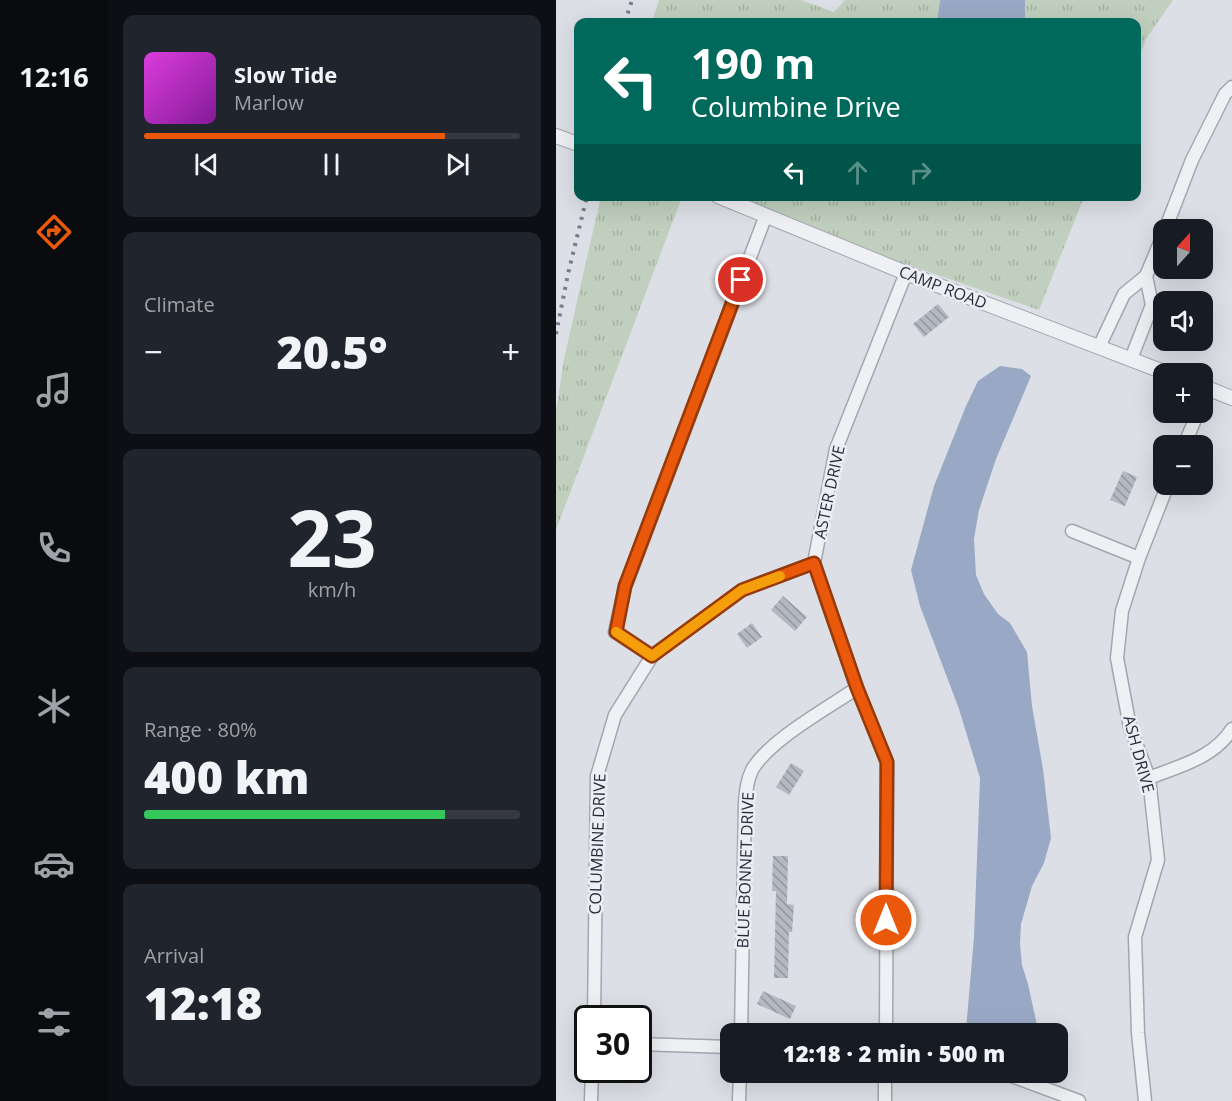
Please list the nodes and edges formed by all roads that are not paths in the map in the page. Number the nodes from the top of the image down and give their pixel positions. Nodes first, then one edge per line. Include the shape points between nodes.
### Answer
1 (1231, 87) edge
2 (556, 136) edge
3 (574, 143) edge
4 (731, 201) edge
5 (766, 214) junction
6 (1169, 219) edge
7 (1153, 258) edge
8 (906, 273) junction
9 (1146, 276) junction
10 (1099, 347) junction
11 (1131, 359) junction
12 (1153, 368) edge
13 (1213, 394) edge
14 (1231, 398) edge
15 (1164, 495) edge
16 (1072, 531) dead end
17 (1138, 558) junction
18 (814, 563) junction
19 (652, 656) junction
20 (857, 688) junction
21 (1231, 729) edge
22 (1149, 778) junction
23 (594, 1005) edge
24 (741, 1023) edge
25 (886, 1023) edge
26 (652, 1044) edge
27 (720, 1047) edge
28 (592, 1083) edge
29 (740, 1083) edge
30 (885, 1083) edge
31 (1031, 1083) edge
32 (591, 1101) edge
33 (739, 1101) edge
34 (885, 1101) edge
35 (1079, 1101) edge
36 (1145, 1101) edge

1 - 6 street via 1192,160
2 - 3 street
4 - 5 street, CAMP ROAD
5 - 8 street, CAMP ROAD
5 - 19 street via 625,586 616,632
7 - 9 street
8 - 10 street, CAMP ROAD
8 - 18 street, ASTER DRIVE via 836,449
9 - 10 street via 1124,294
9 - 11 street via 1152,305
10 - 11 street, CAMP ROAD
11 - 12 street, CAMP ROAD
13 - 14 street
15 - 17 street, ASH DRIVE
16 - 17 street
17 - 22 street, ASH DRIVE via 1122,610 1117,658 1130,727
18 - 19 street, COLUMBINE DRIVE via 742,590
18 - 20 street, ASTER DRIVE
19 - 23 street, COLUMBINE DRIVE via 615,715 597,776
20 - 24 street, BLUE BONNET DRIVE via 776,744 753,769 747,783
20 - 25 street, ASTER DRIVE via 887,762
21 - 22 street via 1210,752
22 - 36 street, ASH DRIVE via 1158,860 1135,937
26 - 27 street
28 - 32 street
29 - 33 street
30 - 34 street
31 - 35 street

